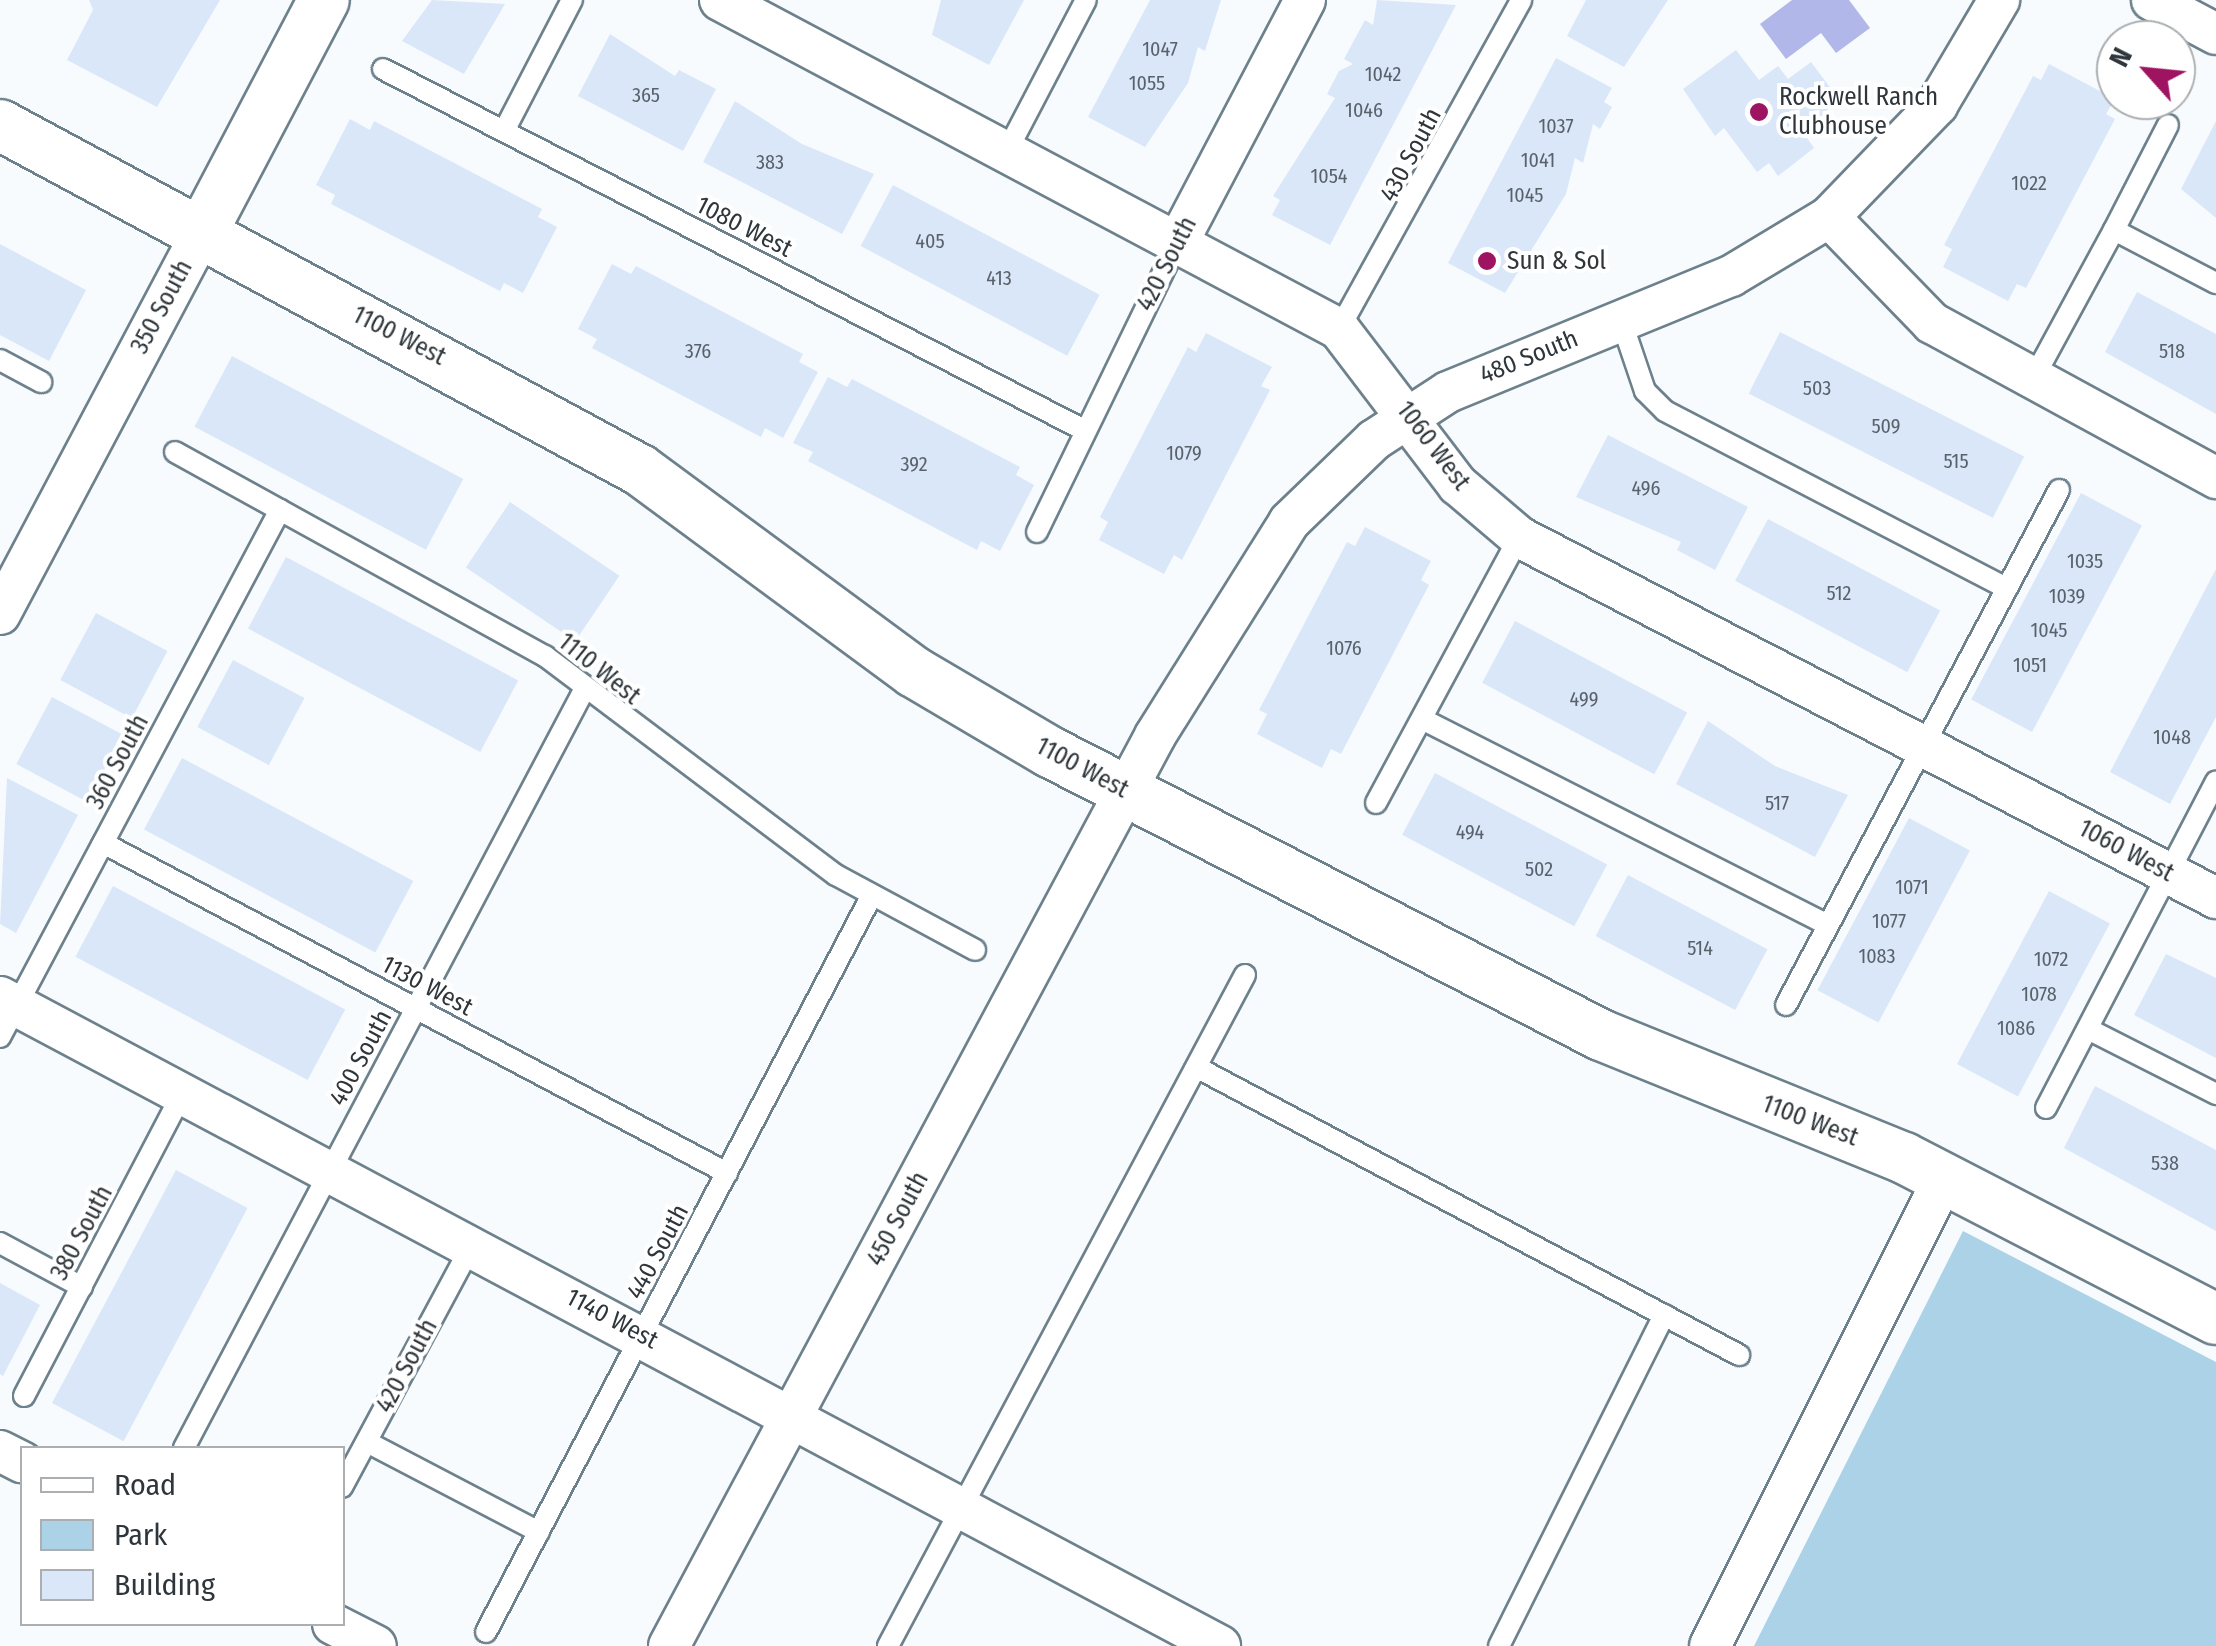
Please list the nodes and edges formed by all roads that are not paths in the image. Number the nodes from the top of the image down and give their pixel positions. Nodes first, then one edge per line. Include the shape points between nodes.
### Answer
1 (324, 0) edge
2 (572, 0) edge
3 (720, 0) edge
4 (1086, 0) edge
5 (1305, 0) edge
6 (1522, 0) edge
7 (1999, 0) edge
8 (383, 69) dead end
9 (0, 124) edge
10 (2168, 125) dead end
11 (504, 131) junction
12 (1007, 152) junction
13 (1829, 217) junction
14 (2114, 230) junction
15 (202, 232) junction
16 (1178, 242) junction
17 (2216, 284) edge
18 (1621, 320) junction
19 (1338, 330) junction
20 (0, 360) edge
21 (2032, 381) junction
22 (42, 382) dead end
23 (1409, 416) junction
24 (1082, 429) junction
25 (176, 452) dead end
26 (2216, 478) edge
27 (2059, 490) dead end
28 (280, 510) junction
29 (1038, 532) dead end
30 (1519, 537) junction
31 (2006, 588) junction
32 (0, 614) edge
33 (584, 692) junction
34 (1422, 719) junction
35 (1922, 744) junction
36 (2216, 782) edge
37 (1126, 791) junction
38 (1376, 804) dead end
39 (102, 843) junction
40 (2170, 874) junction
41 (872, 895) junction
42 (2216, 898) edge
43 (1828, 925) junction
44 (975, 950) dead end
45 (1245, 975) dead end
46 (1786, 1005) dead end
47 (416, 1008) junction
48 (6, 1013) edge
49 (2088, 1029) junction
50 (1196, 1067) junction
51 (183, 1092) junction
52 (2216, 1094) edge
53 (2046, 1108) dead end
54 (330, 1171) junction
55 (728, 1174) junction
56 (1945, 1176) junction
57 (0, 1243) edge
58 (472, 1244) junction
59 (82, 1287) junction
60 (1664, 1316) junction
61 (2216, 1319) edge
62 (642, 1335) junction
63 (1739, 1355) dead end
64 (24, 1396) dead end
65 (793, 1414) junction
66 (367, 1442) junction
67 (185, 1446) edge
68 (345, 1482) edge
69 (963, 1505) junction
70 (539, 1532) junction
71 (336, 1626) edge
72 (486, 1632) dead end
73 (376, 1646) edge
74 (669, 1646) edge
75 (888, 1646) edge
76 (1220, 1646) edge
77 (1500, 1646) edge
78 (1710, 1646) edge

1 - 15 street, 350 South
2 - 11 lane
3 - 12 street, 1060 West
4 - 12 lane
5 - 16 street, 420 South
6 - 19 lane, 430 South
7 - 13 street, 480 South via 1937,106
8 - 11 lane, 1080 West
9 - 15 street, 1100 West
10 - 14 lane
11 - 24 lane, 1080 West
12 - 16 street, 1060 West
13 - 18 street, 480 South via 1737,274
13 - 21 street via 1932,322
14 - 17 lane
14 - 21 lane
15 - 32 street, 350 South
15 - 37 street, 1100 West via 640,470 914,672
16 - 19 street, 1060 West
16 - 24 lane, 420 South
18 - 23 street, 480 South via 1486,372
18 - 31 lane via 1645,391 1665,412
19 - 23 street, 1060 West
20 - 22 lane
21 - 26 street
23 - 30 street, 1060 West via 1458,485
23 - 37 street, 480 South via 1319,490 1253,567
24 - 29 lane, 420 South
25 - 28 lane, 1110 West
27 - 31 lane
28 - 33 lane, 1110 West via 529,647
28 - 39 lane, 360 South
30 - 34 lane
30 - 35 street, 1060 West
31 - 35 lane
33 - 41 lane, 1110 West
33 - 47 lane, 400 South
34 - 38 lane
34 - 43 lane
35 - 40 street, 1060 West
35 - 43 lane
36 - 40 lane
37 - 56 street, 1100 West via 1601,1035
37 - 65 street, 450 South
39 - 47 lane, 1130 West
39 - 48 lane, 360 South
40 - 42 street, 1060 West
40 - 49 lane
41 - 44 lane, 1110 West
41 - 55 lane, 440 South
43 - 46 lane
45 - 50 lane
47 - 54 lane, 400 South
47 - 55 lane, 1130 West
48 - 51 street, 1140 West
49 - 52 lane
49 - 53 lane
50 - 60 lane
50 - 69 lane
51 - 54 street, 1140 West
51 - 59 lane, 380 South
54 - 58 street, 1140 West
54 - 67 lane, 400 South
55 - 62 lane, 440 South
56 - 61 street, 1100 West
56 - 78 street
57 - 59 lane
58 - 62 street, 1140 West
58 - 66 lane, 420 South
59 - 64 lane, 380 South
60 - 63 lane
60 - 77 lane
62 - 65 street, 1140 West
62 - 70 lane, 440 South
65 - 69 street, 1140 West
65 - 74 street, 450 South
66 - 68 lane, 420 South
66 - 70 lane
69 - 75 lane
69 - 76 street, 1140 West
70 - 72 lane, 440 South
71 - 73 street

